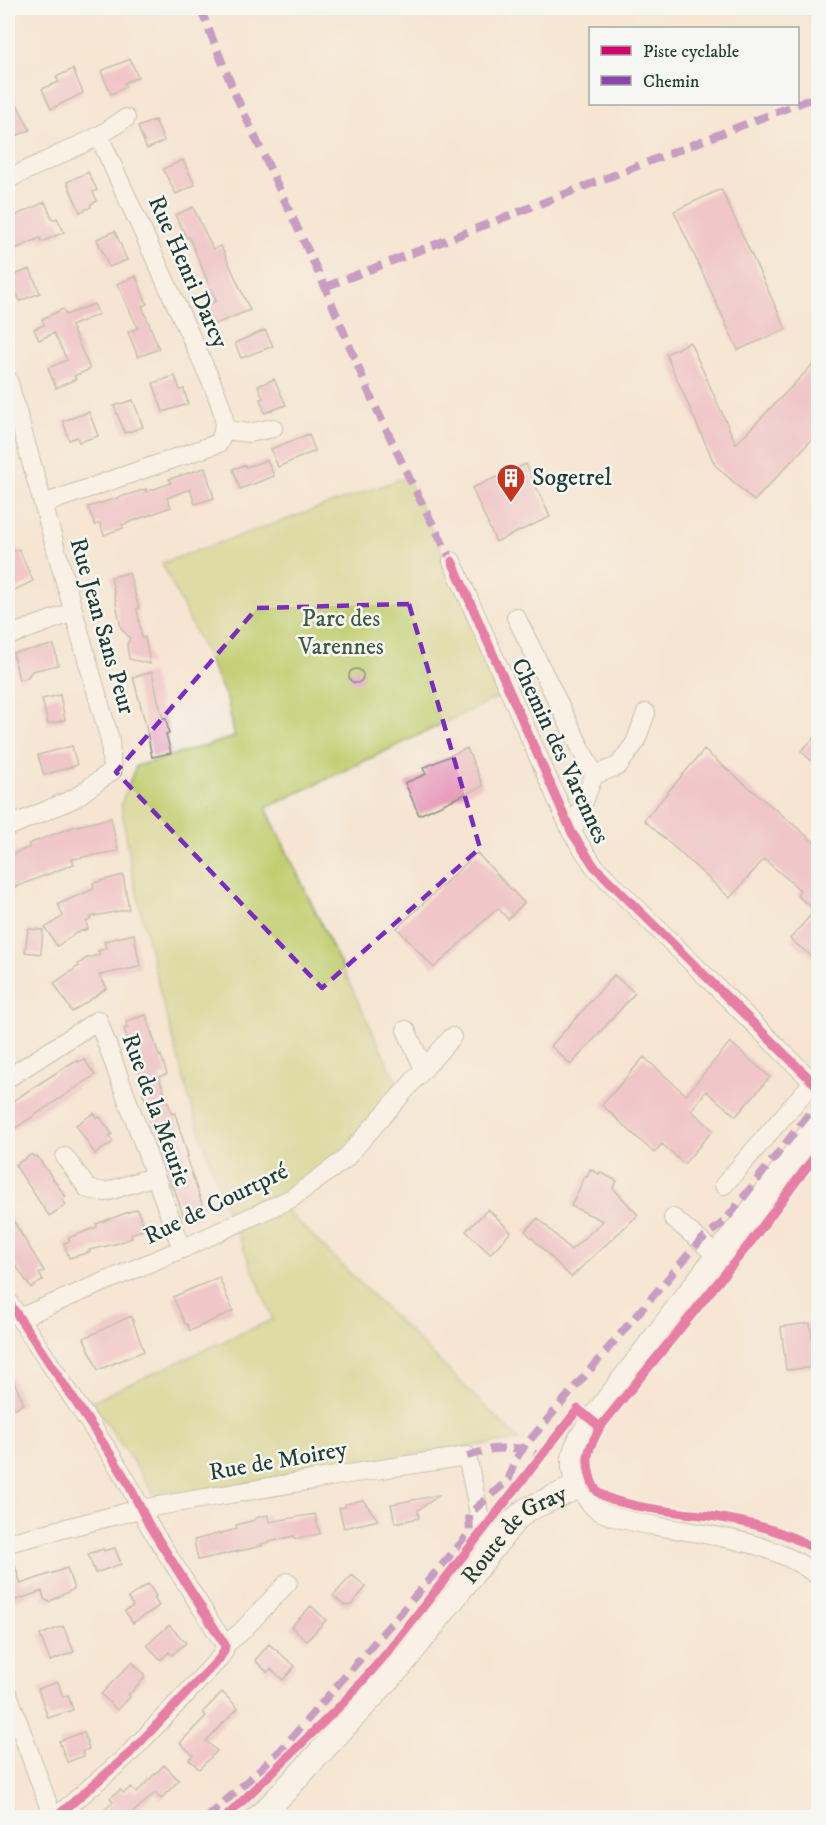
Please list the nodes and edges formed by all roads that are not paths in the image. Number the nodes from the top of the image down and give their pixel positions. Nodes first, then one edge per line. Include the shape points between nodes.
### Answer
1 (126, 118) dead end
2 (99, 136) junction
3 (8, 179) edge
4 (8, 380) edge
5 (273, 428) dead end
6 (225, 430) junction
7 (43, 504) junction
8 (452, 561) dead end
9 (74, 612) junction
10 (516, 617) dead end
11 (8, 636) edge
12 (646, 713) dead end
13 (594, 775) junction
14 (8, 827) edge
15 (572, 833) junction
16 (406, 1030) dead end
17 (452, 1038) dead end
18 (424, 1069) junction
19 (8, 1078) edge
20 (816, 1085) edge
21 (819, 1124) edge
22 (65, 1157) dead end
23 (155, 1176) junction
24 (724, 1185) dead end
25 (673, 1218) dead end
26 (182, 1249) junction
27 (718, 1256) junction
28 (8, 1301) edge
29 (19, 1318) junction
30 (579, 1486) junction
31 (140, 1509) junction
32 (8, 1543) edge
33 (494, 1545) junction
34 (819, 1576) edge
35 (288, 1582) dead end
36 (225, 1645) junction
37 (8, 1694) edge
38 (54, 1818) edge
39 (258, 1818) edge

1 - 2 street
2 - 3 street
2 - 6 street, Rue Henri Darcy via 211,381 224,414
4 - 7 street, Rue Jean Sans Peur
5 - 6 street via 249,433
6 - 7 street via 219,443
7 - 9 street, Rue Jean Sans Peur
8 - 15 street, Chemin des Varennes
9 - 11 street
9 - 14 street, Rue Jean Sans Peur via 110,740 112,771 75,798
10 - 13 street
12 - 13 street via 635,743 618,766
13 - 15 street
15 - 20 street, Chemin des Varennes via 594,866
16 - 18 street
17 - 18 street, Rue de Courtpré
18 - 26 street, Rue de Courtpré via 344,1160 292,1198
19 - 23 street, Rue de la Meurie via 98,1020
20 - 24 street
21 - 27 main road, Route de Gray
22 - 23 street via 88,1189 106,1192
23 - 26 street, Rue de la Meurie
25 - 27 street
26 - 29 street, Rue de Courtpré
27 - 30 main road, Route de Gray via 577,1443 573,1463
28 - 29 street
29 - 31 street via 111,1455
30 - 33 main road, Route de Gray via 526,1510
30 - 34 street via 599,1511 641,1524 749,1543 783,1555
31 - 32 street, Rue de Moirey
31 - 33 street, Rue de Moirey via 466,1456 483,1532
31 - 36 street
33 - 39 main road, Route de Gray via 402,1664
35 - 36 street
36 - 38 street via 219,1659 129,1754
37 - 38 street

